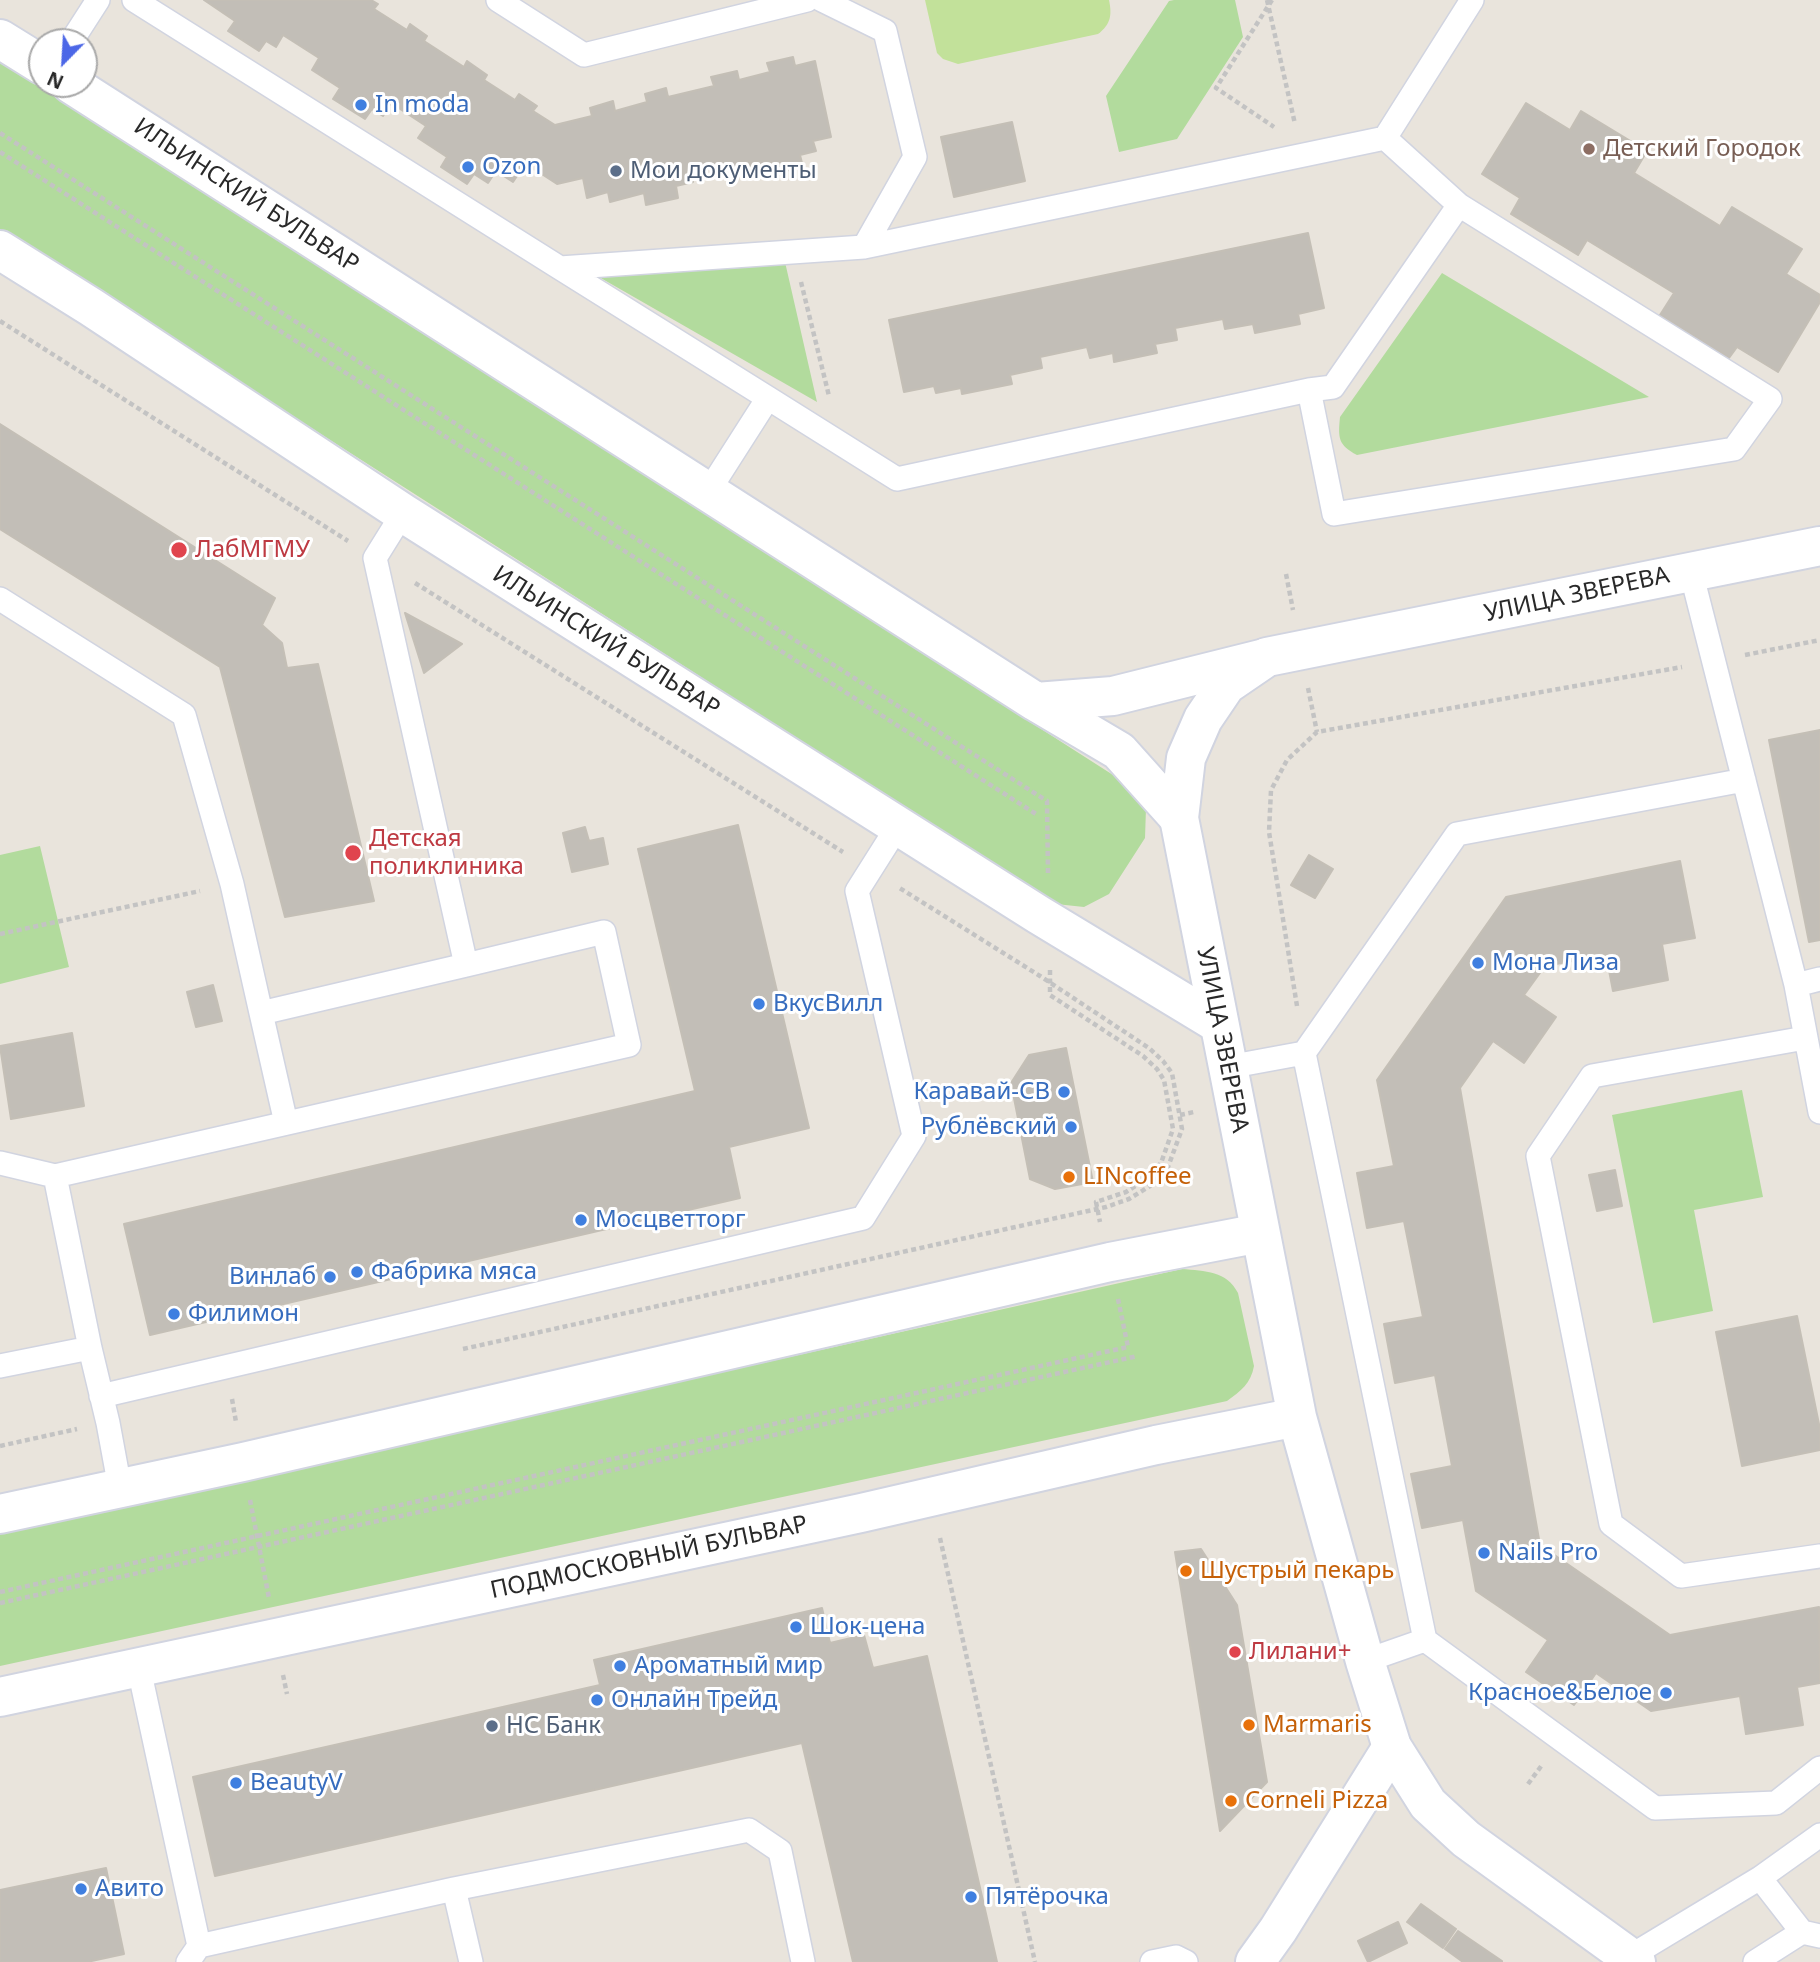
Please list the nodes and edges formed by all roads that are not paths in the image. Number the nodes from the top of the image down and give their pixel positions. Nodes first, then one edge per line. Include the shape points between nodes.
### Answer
1 (98, 0) edge
2 (134, 0) edge
3 (498, 0) edge
4 (807, 0) edge
5 (822, 0) edge
6 (1472, 0) edge
7 (80, 28) edge
8 (0, 39) edge
9 (28, 56) edge
10 (93, 98) edge
11 (1385, 138) junction
12 (1459, 205) junction
13 (864, 247) junction
14 (0, 250) edge
15 (560, 268) junction
16 (1309, 390) junction
17 (768, 398) junction
18 (708, 492) junction
19 (403, 513) junction
20 (1820, 546) edge
21 (1691, 572) junction
22 (0, 599) edge
23 (1267, 657) junction
24 (1036, 702) junction
25 (1744, 780) junction
26 (1179, 818) junction
27 (898, 826) junction
28 (466, 965) junction
29 (1820, 979) edge
30 (1796, 985) junction
31 (261, 1013) junction
32 (1219, 1024) junction
33 (1805, 1038) junction
34 (1304, 1053) junction
35 (1228, 1068) junction
36 (1820, 1112) edge
37 (286, 1123) junction
38 (0, 1163) edge
39 (55, 1176) junction
40 (1260, 1233) junction
41 (90, 1348) junction
42 (0, 1366) edge
43 (101, 1396) junction
44 (1297, 1418) junction
45 (120, 1488) junction
46 (0, 1514) edge
47 (1820, 1556) edge
48 (1425, 1640) junction
49 (1365, 1661) junction
50 (139, 1669) junction
51 (0, 1697) edge
52 (1392, 1747) junction
53 (1820, 1768) edge
54 (1820, 1835) edge
55 (1760, 1878) junction
56 (454, 1889) junction
57 (1811, 1934) edge
58 (194, 1954) edge
59 (1632, 1959) edge
60 (471, 1962) edge
61 (803, 1962) edge
62 (1152, 1962) edge
63 (1186, 1962) edge
64 (1255, 1962) edge
65 (1755, 1962) edge

1 - 7 lane
2 - 15 lane
3 - 4 lane via 584,55
5 - 13 lane via 885,31 915,157
6 - 11 lane
8 - 9 street
10 - 18 street, ИЛЬИНСКИЙ БУЛЬВАР
11 - 12 lane
11 - 13 lane via 1300,150
12 - 16 lane via 1333,387
12 - 16 lane via 1770,399 1734,449 1334,514
13 - 15 lane
14 - 19 street, ИЛЬИНСКИЙ БУЛЬВАР
15 - 17 lane
16 - 17 lane via 897,479
17 - 18 lane
18 - 24 street, ИЛЬИНСКИЙ БУЛЬВАР
19 - 27 street, ИЛЬИНСКИЙ БУЛЬВАР
19 - 28 lane via 374,558
20 - 21 street, УЛИЦА ЗВЕРЕВА
21 - 23 street, УЛИЦА ЗВЕРЕВА
21 - 25 lane
22 - 31 lane via 184,715 232,884
23 - 24 street via 1113,696
23 - 26 street, УЛИЦА ЗВЕРЕВА via 1226,685 1203,719 1186,758
24 - 26 street, ИЛЬИНСКИЙ БУЛЬВАР via 1119,751
25 - 30 lane
25 - 34 lane via 1457,834
26 - 32 street, УЛИЦА ЗВЕРЕВА
27 - 32 street, ИЛЬИНСКИЙ БУЛЬВАР
27 - 43 lane via 857,891 914,1136 863,1218
28 - 31 lane
28 - 37 lane via 604,932 629,1045
29 - 30 lane
30 - 33 lane
31 - 37 lane
32 - 35 street, УЛИЦА ЗВЕРЕВА
33 - 36 lane
33 - 47 lane via 1592,1076 1538,1156 1611,1524 1681,1576
34 - 35 lane
34 - 48 lane
35 - 40 street, УЛИЦА ЗВЕРЕВА
37 - 39 lane
38 - 39 lane
39 - 41 lane
40 - 44 street, УЛИЦА ЗВЕРЕВА
40 - 45 street via 1110,1262
41 - 42 lane
41 - 43 lane
43 - 45 lane
44 - 49 street, УЛИЦА ЗВЕРЕВА
44 - 50 street, ПОДМОСКОВНЫЙ БУЛЬВАР
45 - 46 street
48 - 49 lane
48 - 53 lane via 1655,1808 1776,1803
49 - 52 street, УЛИЦА ЗВЕРЕВА
50 - 51 street, ПОДМОСКОВНЫЙ БУЛЬВАР
50 - 58 lane
52 - 59 street, УЛИЦА ЗВЕРЕВА via 1428,1804 1466,1839
52 - 64 street
54 - 55 lane
55 - 57 lane
55 - 59 lane
56 - 58 lane
56 - 60 lane
56 - 61 lane via 749,1830 780,1851
57 - 65 lane
62 - 63 lane via 1176,1957

